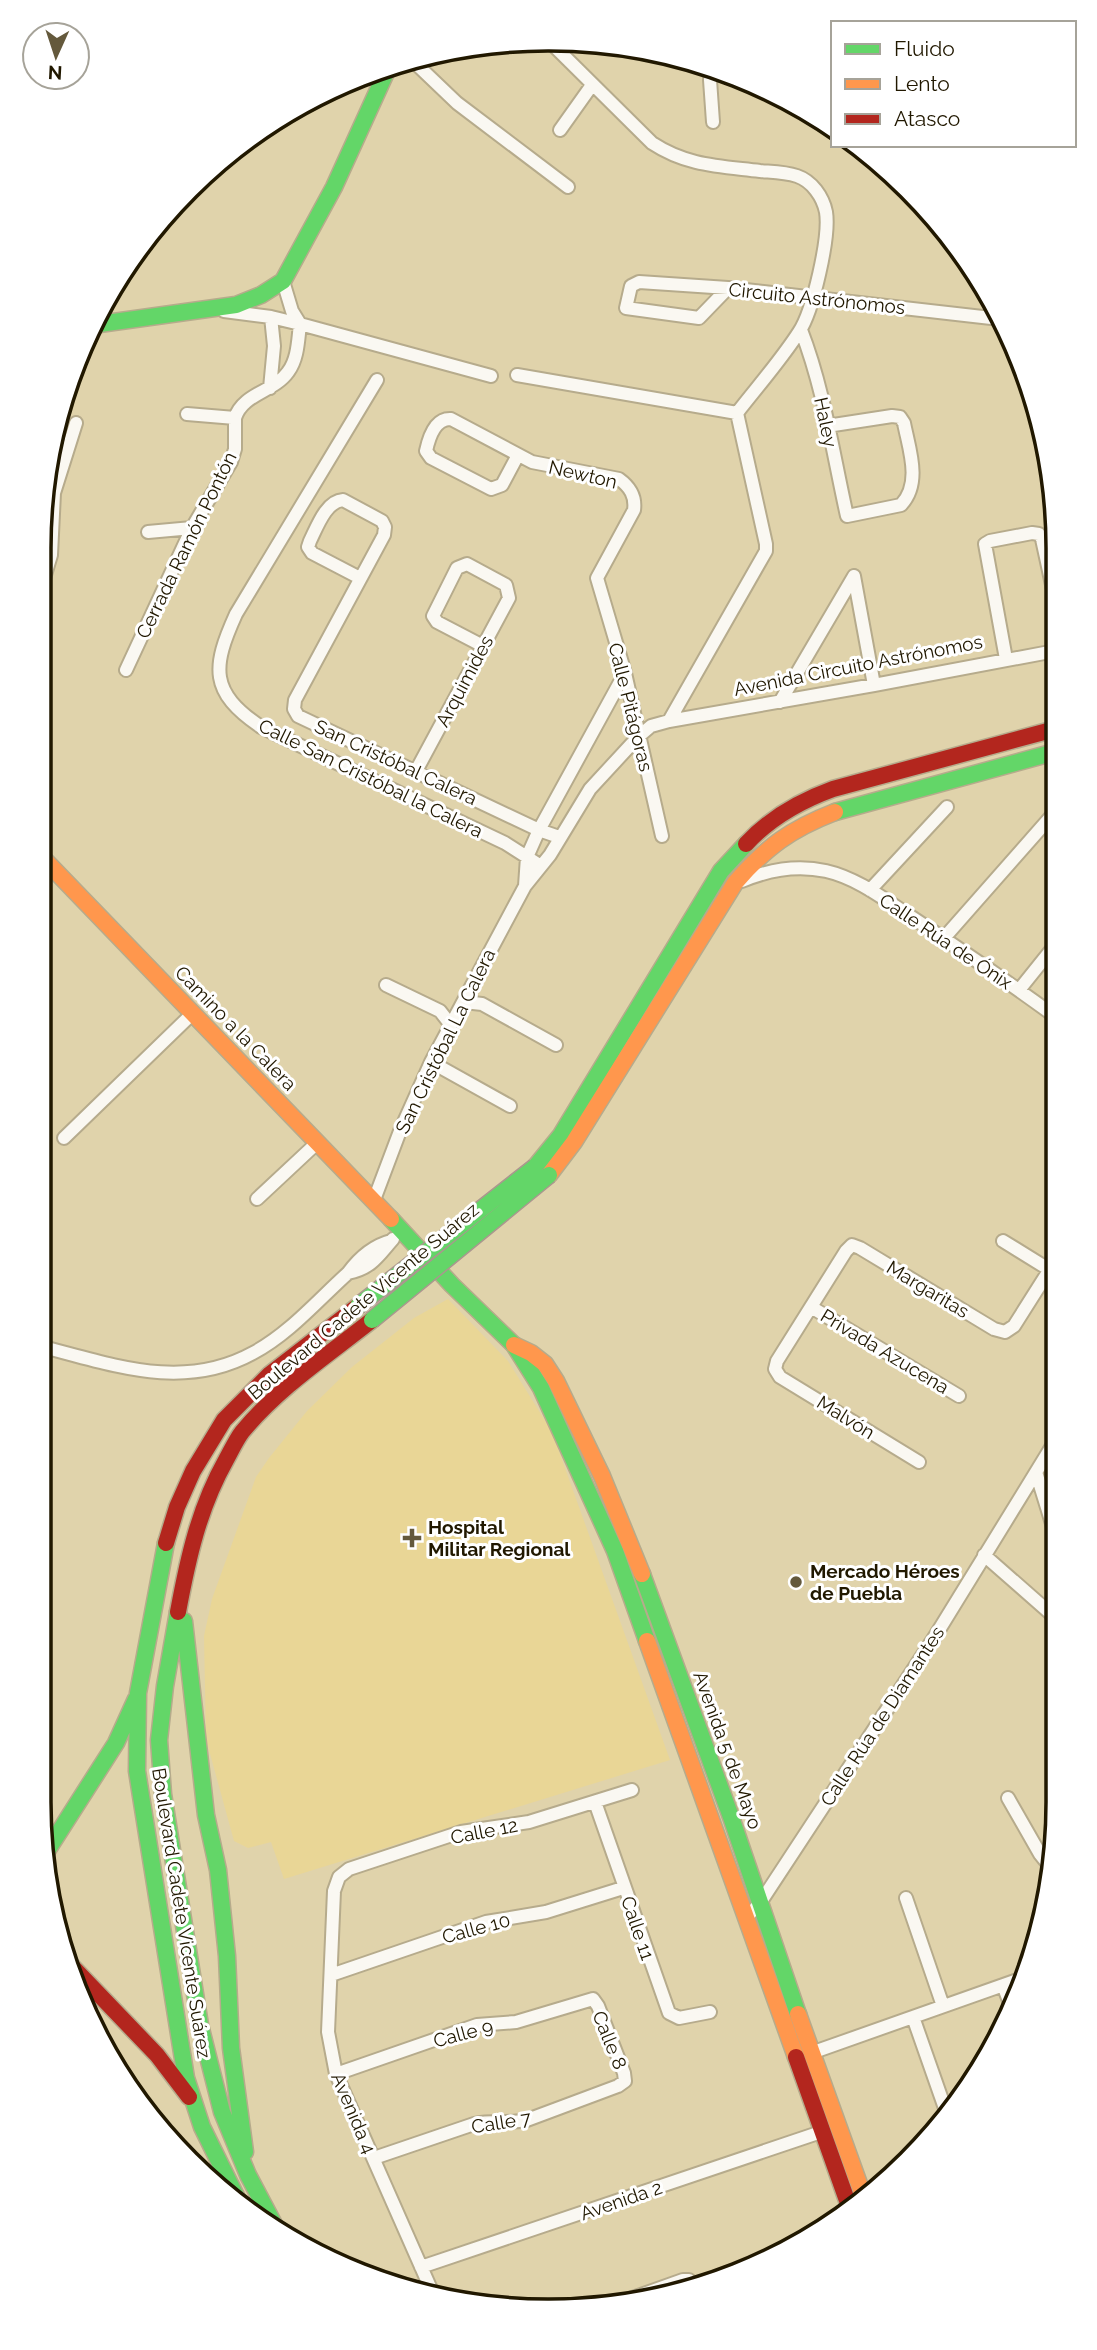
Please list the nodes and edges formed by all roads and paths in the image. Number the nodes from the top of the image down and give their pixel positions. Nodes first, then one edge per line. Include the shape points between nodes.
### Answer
1 (559, 51) edge
2 (420, 68) edge
3 (710, 78) edge
4 (383, 79) edge
5 (592, 85) junction
6 (713, 122) dead end
7 (560, 130) dead end
8 (568, 187) dead end
9 (283, 281) junction
10 (728, 288) junction
11 (813, 298) junction
12 (210, 310) junction
13 (271, 317) junction
14 (990, 318) edge
15 (105, 323) edge
16 (300, 324) junction
17 (801, 330) junction
18 (517, 375) dead end
19 (491, 376) dead end
20 (377, 380) dead end
21 (271, 388) junction
22 (737, 413) junction
23 (187, 414) dead end
24 (235, 418) junction
25 (76, 423) dead end
26 (827, 426) junction
27 (518, 455) junction
28 (54, 492) edge
29 (54, 496) edge
30 (192, 528) junction
31 (148, 532) dead end
32 (51, 555) edge
33 (1046, 557) edge
34 (360, 578) junction
35 (597, 578) joint
36 (483, 646) junction
37 (1046, 652) edge
38 (1006, 659) junction
39 (126, 670) dead end
40 (625, 673) junction
41 (874, 685) junction
42 (780, 702) junction
43 (669, 721) junction
44 (1046, 731) edge
45 (638, 737) junction
46 (1046, 754) edge
47 (416, 771) junction
48 (947, 807) dead end
49 (1046, 822) edge
50 (539, 830) junction
51 (662, 836) dead end
52 (559, 837) junction
53 (527, 857) junction
54 (541, 866) junction
55 (51, 868) edge
56 (735, 883) junction
57 (525, 886) junction
58 (870, 890) junction
59 (944, 938) junction
60 (1046, 956) edge
61 (386, 985) dead end
62 (1019, 990) junction
63 (464, 1002) junction
64 (1046, 1010) edge
65 (192, 1014) junction
66 (451, 1025) junction
67 (556, 1045) dead end
68 (431, 1062) junction
69 (510, 1106) dead end
70 (64, 1138) dead end
71 (318, 1142) junction
72 (542, 1171) junction
73 (257, 1199) dead end
74 (374, 1200) junction
75 (397, 1236) junction
76 (1003, 1241) dead end
77 (1046, 1268) edge
78 (1046, 1276) edge
79 (811, 1307) junction
80 (514, 1345) junction
81 (51, 1349) edge
82 (960, 1396) dead end
83 (1046, 1456) edge
84 (919, 1462) dead end
85 (1036, 1472) junction
86 (602, 1476) junction
87 (586, 1484) junction
88 (1046, 1504) edge
89 (984, 1555) junction
90 (184, 1586) junction
91 (1046, 1609) edge
92 (138, 1693) junction
93 (632, 1790) dead end
94 (1008, 1798) dead end
95 (595, 1802) junction
96 (53, 1842) edge
97 (1043, 1857) edge
98 (339, 1877) joint
99 (623, 1888) junction
100 (906, 1898) dead end
101 (760, 1903) junction
102 (746, 1917) junction
103 (331, 1975) junction
104 (84, 1979) edge
105 (786, 1980) junction
106 (1012, 1982) edge
107 (768, 1984) junction
108 (1003, 1985) junction
109 (1007, 1995) edge
110 (593, 2000) joint
111 (943, 2006) junction
112 (710, 2012) dead end
113 (913, 2017) junction
114 (811, 2053) junction
115 (336, 2074) junction
116 (625, 2081) joint
117 (193, 2103) junction
118 (944, 2104) edge
119 (821, 2132) junction
120 (374, 2158) junction
121 (248, 2175) junction
122 (230, 2184) edge
123 (842, 2187) junction
124 (860, 2188) edge
125 (847, 2200) edge
126 (267, 2212) edge
127 (421, 2267) junction
128 (429, 2284) edge

1 - 5 street
2 - 8 street via 457,103
3 - 6 street
4 - 9 main road via 334,187
5 - 7 street
5 - 11 street via 667,153 703,164 788,174 813,187 826,213 826,233
9 - 12 main road via 236,305
9 - 16 street
10 - 10 street, Circuito Astrónomos via 634,282 626,308 694,318 704,314
10 - 11 street, Circuito Astrónomos
11 - 14 street, Circuito Astrónomos
11 - 17 street
12 - 13 street
12 - 15 main road
13 - 16 street
13 - 21 street
16 - 19 street
16 - 21 street via 293,364
17 - 22 street
17 - 26 street, Haley
18 - 22 street
20 - 53 street, Calle San Cristóbal la Calera via 236,614 218,667 223,692 239,713 261,727
21 - 24 street via 245,402
22 - 43 street via 766,551
23 - 24 street
24 - 30 street, Cerrada Ramón Pontón via 231,462
25 - 28 street
26 - 26 street, Haley via 847,516 894,508 905,500 914,473 900,417
27 - 27 street, Newton via 445,418 426,451 431,458 491,489 502,485
27 - 35 street, Newton via 619,480 633,493 634,510
29 - 32 street
30 - 31 street
30 - 39 street, Cerrada Ramón Pontón
33 - 38 street via 1039,534 985,544
34 - 34 street via 385,527 336,500 308,547
34 - 47 street, San Cristóbal Calera via 294,709 298,716
35 - 40 street, Calle Pitágoras
36 - 36 street, Arquimides via 433,617 461,565 506,585 508,591 509,598
36 - 47 street, Arquimides
37 - 38 street, Avenida Circuito Astrónomos
38 - 41 street, Avenida Circuito Astrónomos
40 - 45 street, Calle Pitágoras
40 - 50 street
41 - 42 street, Avenida Circuito Astrónomos
41 - 42 street via 854,576
42 - 43 street, Avenida Circuito Astrónomos
43 - 45 street, Avenida Circuito Astrónomos via 651,726
44 - 72 main road, Boulevard Cadete Vicente Suárez via 833,789 804,800 758,830 721,871
45 - 51 street, Calle Pitágoras
45 - 52 street, Avenida Circuito Astrónomos via 590,789
46 - 56 main road, Boulevard Cadete Vicente Suárez via 839,810 802,825 778,840
47 - 50 street, San Cristóbal Calera
48 - 58 street
49 - 59 street
50 - 52 street, San Cristóbal Calera
50 - 53 street
52 - 54 street, Avenida Circuito Astrónomos
53 - 54 street, Calle San Cristóbal la Calera
53 - 57 street, San Cristóbal La Calera
54 - 57 street, San Cristóbal La Calera
55 - 65 main road, Camino a la Calera
56 - 58 street, Calle Rúa de Ónix via 777,871 810,869 840,875
56 - 72 main road, Boulevard Cadete Vicente Suárez via 574,1142
57 - 63 street, San Cristóbal La Calera
58 - 59 street, Calle Rúa de Ónix
59 - 62 street, Calle Rúa de Ónix
60 - 62 street
61 - 66 street via 440,1011
62 - 64 street, Calle Rúa de Ónix
63 - 66 street, San Cristóbal La Calera
63 - 67 street via 482,1004
65 - 70 street
65 - 71 main road, Camino a la Calera
66 - 68 street, San Cristóbal La Calera
68 - 69 street
68 - 74 street, San Cristóbal La Calera
71 - 73 street
71 - 74 main road, Camino a la Calera
72 - 90 main road, Boulevard Cadete Vicente Suárez, bridge via 372,1320 286,1388 241,1433 200,1514
72 - 92 main road, Boulevard Cadete Vicente Suárez, bridge via 270,1374 224,1420 177,1507 163,1553
74 - 75 main road, Camino a la Calera
75 - 80 main road, Avenida 5 de Mayo
75 - 81 street via 357,1261 275,1339 226,1365 169,1374
76 - 77 street
78 - 79 street, Margaritas via 1014,1326 1005,1332 852,1245
79 - 82 street, Privada Azucena
79 - 84 street, Malvón via 777,1361 780,1377
80 - 86 main road, Avenida 5 de Mayo via 545,1364
80 - 87 main road, Avenida 5 de Mayo via 541,1388
83 - 85 street, Calle Rúa de Diamantes
85 - 88 street
85 - 89 street, Calle Rúa de Diamantes
86 - 87 main road
86 - 101 main road, Avenida 5 de Mayo via 635,1555
87 - 102 main road, Avenida 5 de Mayo via 615,1551
89 - 91 street
89 - 101 street, Calle Rúa de Diamantes
90 - 121 main road via 186,1649 206,1815 218,1870 231,2048
90 - 121 main road, Boulevard Cadete Vicente Suárez via 159,1740 163,1794 208,2063
92 - 96 main road via 116,1743
92 - 117 main road, Boulevard Cadete Vicente Suárez via 141,1801
93 - 95 street, Calle 12
94 - 97 street
95 - 98 street, Calle 12 via 529,1822 461,1832 349,1869
95 - 99 street, Calle 11
98 - 103 street, Avenida 4 via 334,1891
99 - 103 street, Calle 10 via 547,1912 486,1922
99 - 112 street, Calle 11 via 669,2013 679,2018
100 - 111 street
101 - 102 street, Calle Rúa de Diamantes
101 - 105 main road, Avenida 5 de Mayo
102 - 107 main road, Avenida 5 de Mayo
103 - 115 street, Avenida 4 via 328,2032
104 - 117 main road via 157,2055
105 - 107 main road
105 - 114 main road, Avenida 5 de Mayo
106 - 108 street
107 - 119 main road, Avenida 5 de Mayo
108 - 109 street
108 - 111 street
110 - 115 street, Calle 9 via 516,2022 478,2025
110 - 116 street, Calle 8
111 - 113 street
113 - 114 street
113 - 118 street
114 - 124 main road, Avenida 5 de Mayo
115 - 120 street, Avenida 4
116 - 120 street, Calle 7 via 527,2120 486,2121
117 - 122 main road, Boulevard Cadete Vicente Suárez
119 - 123 main road, Avenida 5 de Mayo
119 - 127 street, Avenida 2
120 - 127 street, Avenida 4
121 - 126 main road, Boulevard Cadete Vicente Suárez
123 - 124 main road
123 - 125 main road, Avenida 5 de Mayo
127 - 128 street, Avenida 4

